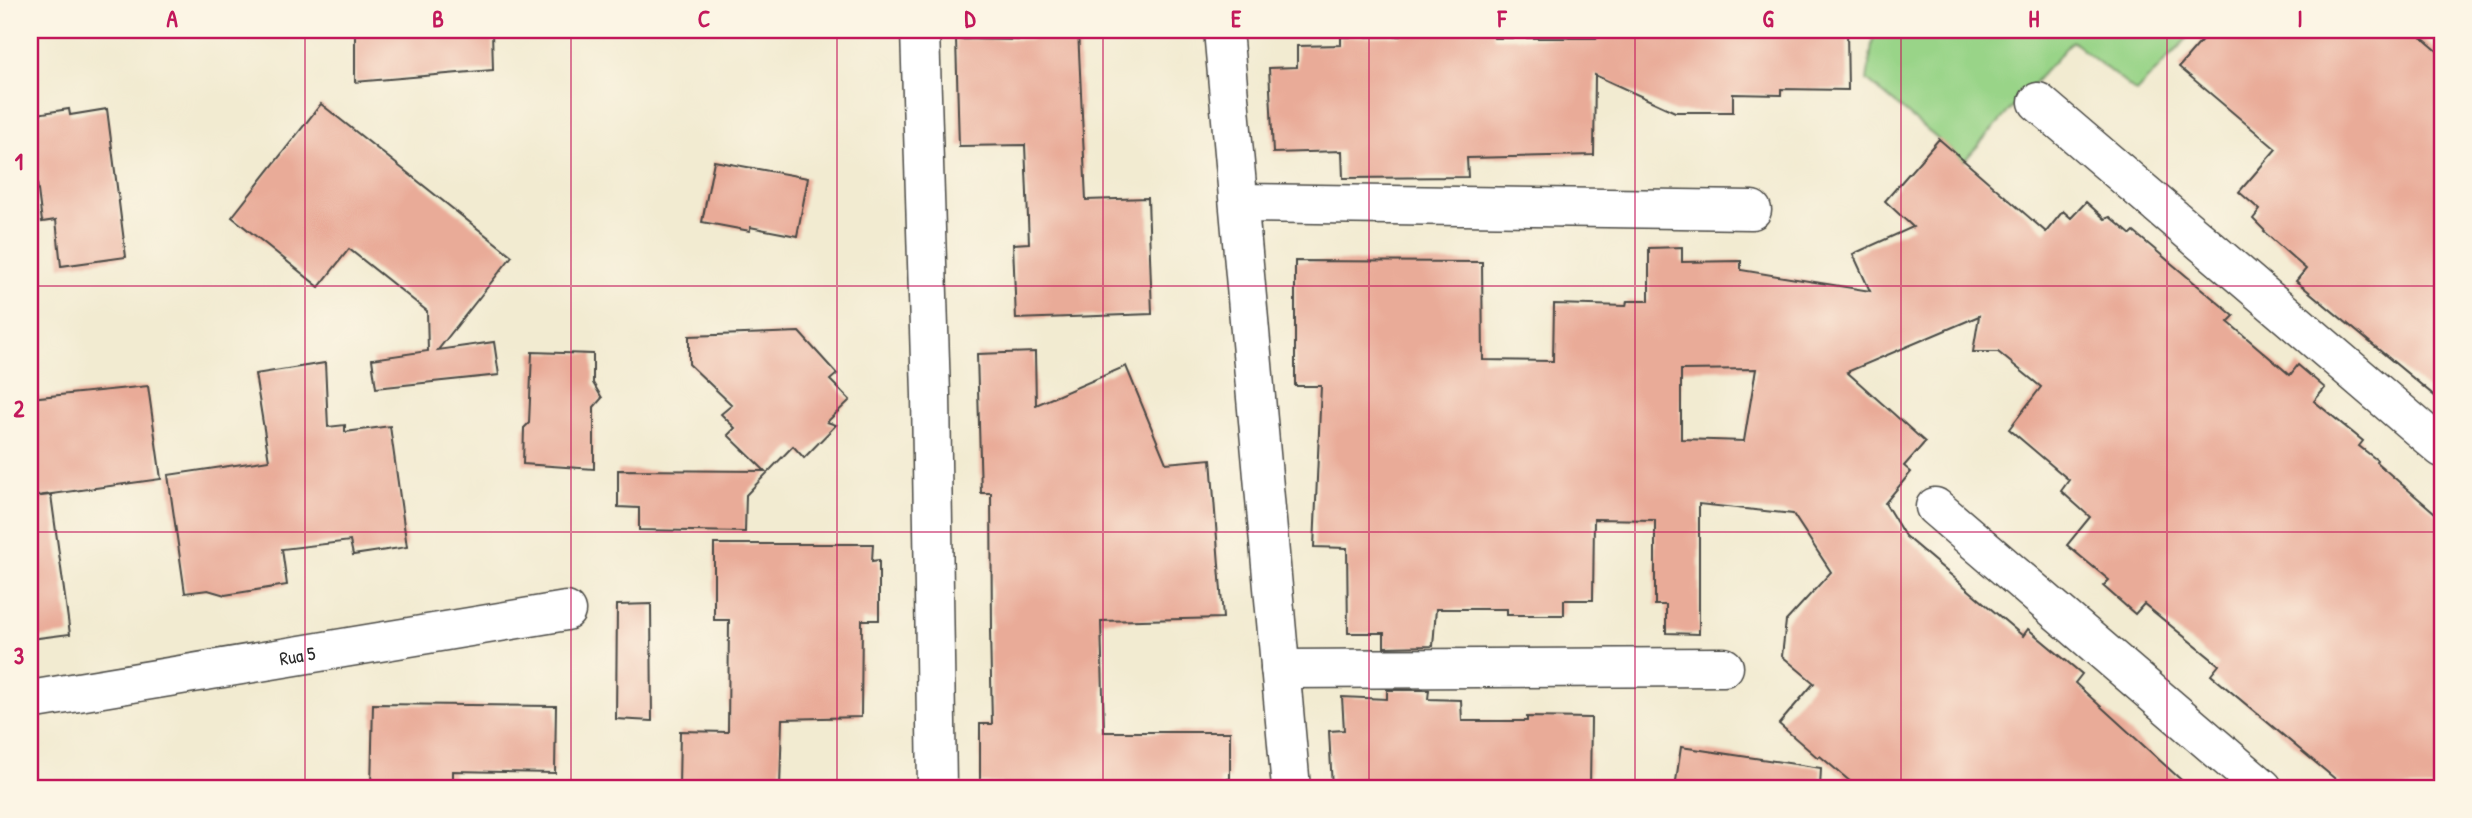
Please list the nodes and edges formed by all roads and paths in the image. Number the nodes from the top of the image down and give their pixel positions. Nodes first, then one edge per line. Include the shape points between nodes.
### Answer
1 (920, 30) edge
2 (1223, 30) edge
3 (2038, 102) dead end
4 (1239, 203) junction
5 (1752, 210) dead end
6 (2442, 448) edge
7 (1934, 507) dead end
8 (566, 611) dead end
9 (1724, 667) dead end
10 (1280, 669) junction
11 (30, 700) edge
12 (937, 788) edge
13 (1291, 788) edge
14 (2263, 788) edge

1 - 12 street
2 - 4 street
3 - 6 street
4 - 5 street
4 - 10 street
7 - 14 street
8 - 11 street, Rua 5
9 - 10 street
10 - 13 street

